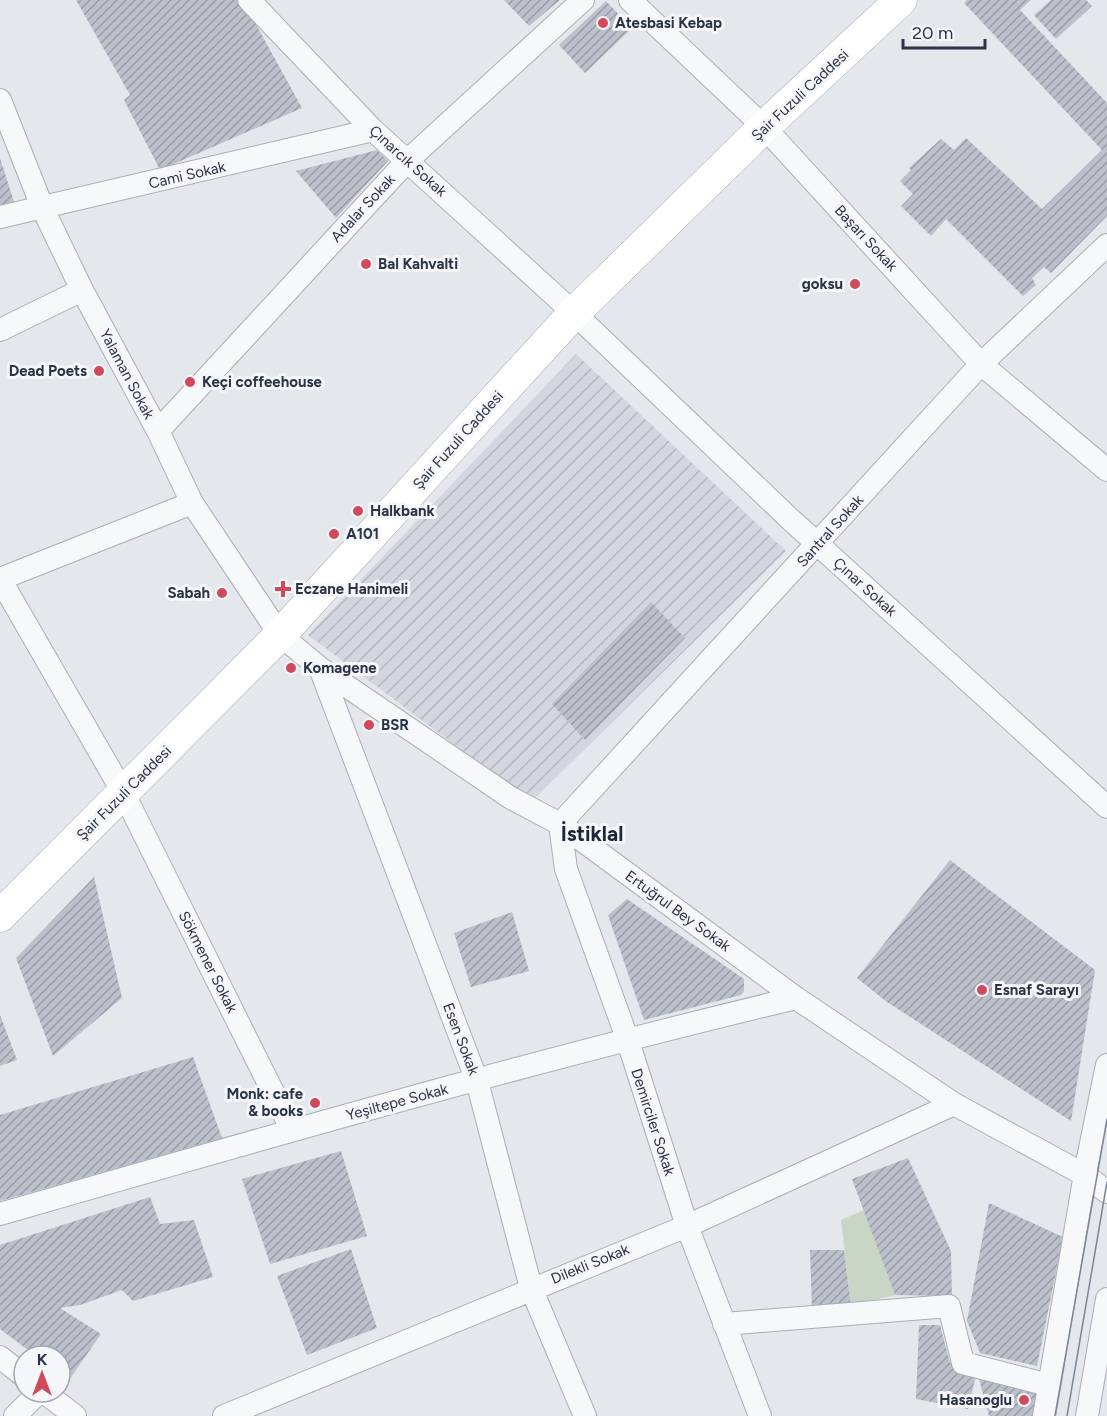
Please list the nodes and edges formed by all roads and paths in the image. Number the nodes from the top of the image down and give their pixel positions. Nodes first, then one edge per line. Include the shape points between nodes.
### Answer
1 (249, 0) edge
2 (583, 0) edge
3 (630, 0) edge
4 (902, 0) edge
5 (0, 100) edge
6 (764, 127) junction
7 (373, 130) junction
8 (408, 160) junction
9 (43, 208) junction
10 (0, 217) edge
11 (1107, 245) edge
12 (82, 290) junction
13 (574, 314) junction
14 (0, 330) edge
15 (981, 364) junction
16 (158, 431) junction
17 (1107, 470) edge
18 (192, 503) junction
19 (818, 544) junction
20 (0, 579) edge
21 (280, 635) junction
22 (320, 668) junction
23 (124, 794) junction
24 (1107, 807) edge
25 (560, 824) junction
26 (0, 916) edge
27 (796, 998) junction
28 (627, 1038) junction
29 (1107, 1065) edge
30 (477, 1081) junction
31 (954, 1104) junction
32 (292, 1130) junction
33 (1085, 1175) junction
34 (1107, 1192) edge
35 (0, 1214) edge
36 (687, 1226) junction
37 (531, 1288) junction
38 (1107, 1299) edge
39 (724, 1324) junction
40 (0, 1357) edge
41 (12, 1366) edge
42 (1101, 1377) edge
43 (1048, 1385) junction
44 (27, 1404) edge
45 (60, 1404) edge
46 (15, 1416) edge
47 (75, 1416) edge
48 (224, 1416) edge
49 (585, 1416) edge
50 (760, 1416) edge
51 (1044, 1416) edge
52 (1087, 1416) edge

1 - 7 street, Çınarcık Sokak
2 - 8 street, Adalar Sokak
3 - 6 street, Başarı Sokak
4 - 6 main road, Şair Fuzuli Caddesi
5 - 9 street, Yalaman Sokak
6 - 13 main road, Şair Fuzuli Caddesi
6 - 15 street, Başarı Sokak
7 - 8 street, Çınarcık Sokak
7 - 9 street, Cami Sokak
8 - 13 street, Çınarcık Sokak
8 - 16 street, Adalar Sokak
9 - 10 street, Cami Sokak
9 - 12 street, Yalaman Sokak
11 - 15 street, Santral Sokak
12 - 14 street
12 - 16 street, Yalaman Sokak
13 - 19 street, Çınar Sokak
13 - 21 main road, Şair Fuzuli Caddesi
15 - 17 street, Başarı Sokak
15 - 19 street, Santral Sokak
16 - 18 street, Yalaman Sokak
18 - 20 street
18 - 21 street, Yalaman Sokak
19 - 24 street, Çınar Sokak
19 - 25 street, Santral Sokak
20 - 23 street, Sökmener Sokak
21 - 22 street, Ertuğrul Bey Sokak
21 - 23 main road, Şair Fuzuli Caddesi
22 - 25 street, Ertuğrul Bey Sokak via 511,798
22 - 30 street, Esen Sokak
23 - 26 main road, Şair Fuzuli Caddesi
23 - 32 street, Sökmener Sokak
25 - 27 street, Ertuğrul Bey Sokak
25 - 28 street, Demirciler Sokak via 566,869
27 - 28 street, Yeşiltepe Sokak
27 - 31 street, Ertuğrul Bey Sokak
28 - 30 street, Yeşiltepe Sokak
28 - 36 street, Demirciler Sokak
29 - 33 street
30 - 32 street, Yeşiltepe Sokak
30 - 37 street, Esen Sokak
31 - 33 street, Ertuğrul Bey Sokak
31 - 36 street, Dilekli Sokak
32 - 35 street, Yeşiltepe Sokak
33 - 34 street, Ertuğrul Bey Sokak
33 - 43 street
36 - 37 street, Dilekli Sokak
36 - 39 street, Demirciler Sokak
37 - 48 street, Dilekli Sokak
37 - 49 street, Esen Sokak
38 - 42 street
39 - 43 street via 949,1306 963,1363
39 - 50 street, Demirciler Sokak
40 - 41 street
42 - 52 street
43 - 51 street
44 - 46 street
45 - 47 street

